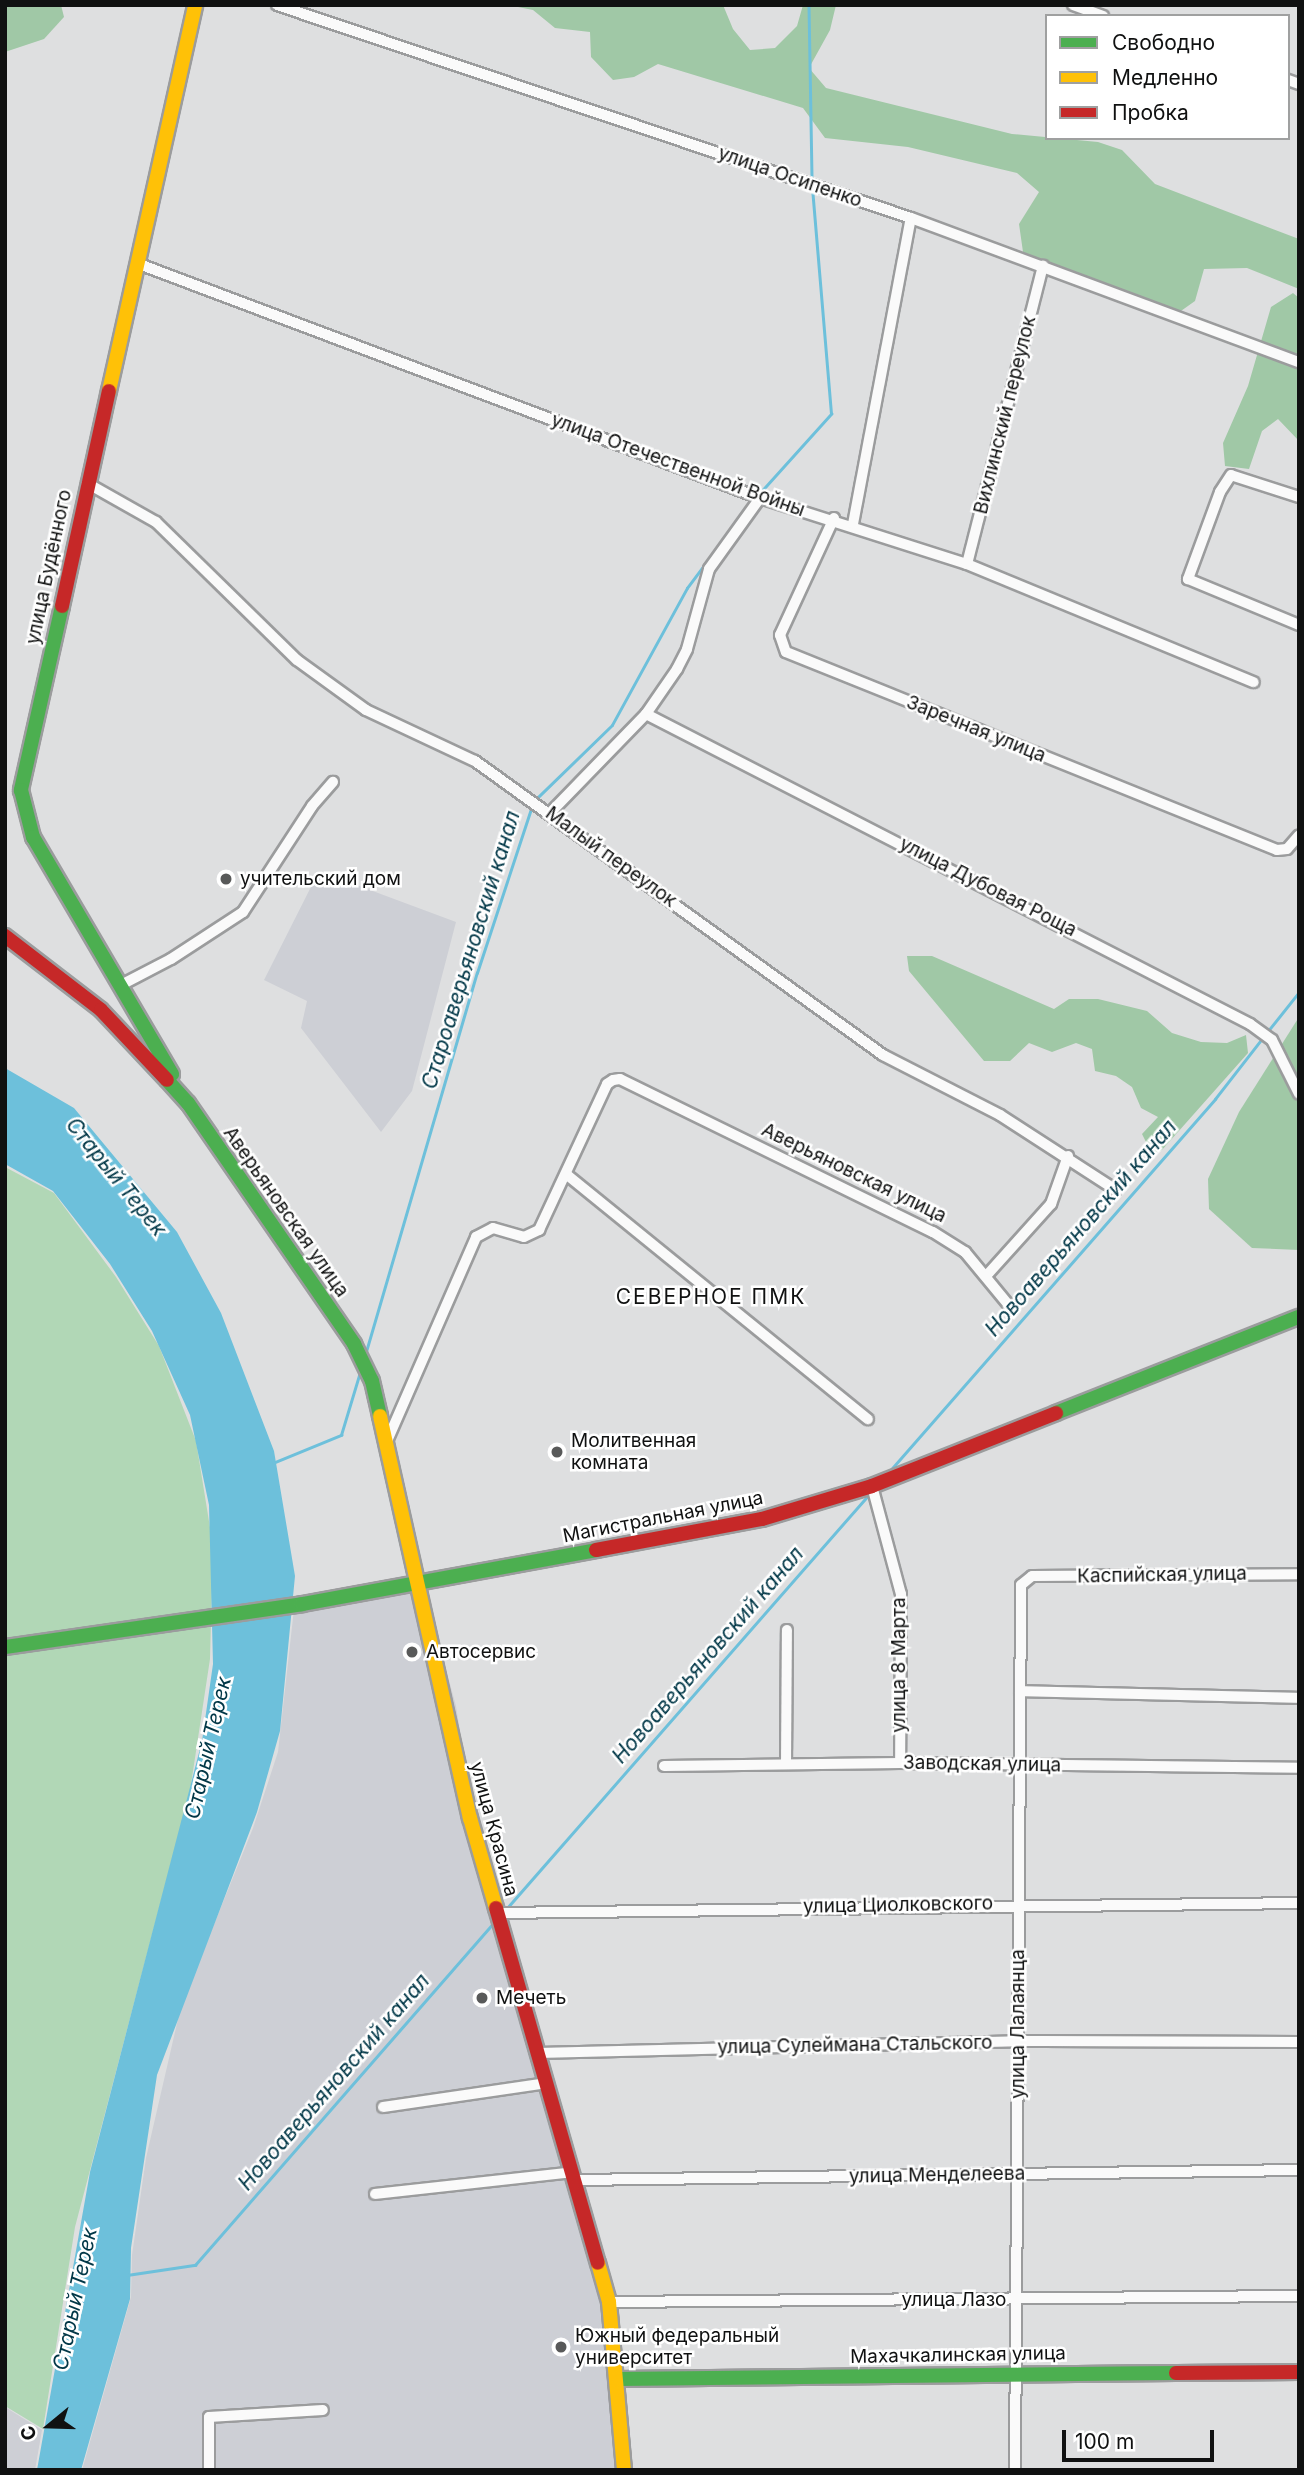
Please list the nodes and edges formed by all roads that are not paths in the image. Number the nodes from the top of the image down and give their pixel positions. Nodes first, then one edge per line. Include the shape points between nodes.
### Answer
1 (195, 5) edge
2 (277, 5) edge
3 (1073, 5) edge
4 (1098, 14) edge
5 (911, 218) junction
6 (139, 264) junction
7 (1043, 266) junction
8 (1299, 362) edge
9 (87, 483) junction
10 (1299, 497) edge
11 (760, 498) junction
12 (834, 519) junction
13 (853, 524) junction
14 (967, 564) junction
15 (1299, 625) edge
16 (1254, 682) dead end
17 (646, 714) junction
18 (333, 782) dead end
19 (550, 813) junction
20 (1299, 835) edge
21 (5, 936) edge
22 (121, 985) junction
23 (1299, 1094) edge
24 (188, 1103) junction
25 (1068, 1156) junction
26 (566, 1174) junction
27 (1116, 1190) dead end
28 (986, 1275) junction
29 (1012, 1309) dead end
30 (1299, 1317) edge
31 (868, 1419) dead end
32 (387, 1441) junction
33 (872, 1486) junction
34 (1299, 1574) edge
35 (1025, 1579) joint
36 (417, 1582) junction
37 (787, 1630) dead end
38 (5, 1647) edge
39 (1020, 1691) junction
40 (1299, 1698) edge
41 (786, 1763) junction
42 (900, 1763) junction
43 (1020, 1764) junction
44 (664, 1766) dead end
45 (1299, 1768) edge
46 (1019, 1903) junction
47 (1299, 1903) edge
48 (497, 1913) junction
49 (1018, 2041) junction
50 (1299, 2042) edge
51 (538, 2053) junction
52 (547, 2083) junction
53 (383, 2108) dead end
54 (1299, 2170) edge
55 (1017, 2174) junction
56 (575, 2176) junction
57 (375, 2194) dead end
58 (1299, 2296) edge
59 (1016, 2300) junction
60 (609, 2302) junction
61 (1299, 2372) edge
62 (1015, 2374) junction
63 (618, 2379) junction
64 (323, 2410) dead end
65 (209, 2470) edge
66 (624, 2470) edge
67 (1015, 2470) edge

1 - 6 street, улица Будённого
2 - 5 street, улица Осипенко
3 - 4 street
5 - 7 street, улица Осипенко
5 - 13 street
6 - 9 street, улица Будённого
6 - 11 street, улица Отечественной Войны
7 - 8 street, улица Осипенко
7 - 14 street, Вихлинский переулок
9 - 19 street, Малый переулок via 156,522 297,660 366,710 475,761
9 - 22 street, улица Будённого via 21,790 24,816 33,837
10 - 15 street via 1231,475 1220,492 1188,579
11 - 12 street, улица Отечественной Войны
11 - 17 street via 709,569 687,649
12 - 13 street, улица Отечественной Войны
12 - 20 street, Заречная улица via 780,635 786,652 1277,850 1287,849
13 - 14 street, улица Отечественной Войны
14 - 16 street, улица Отечественной Войны
17 - 19 street
17 - 23 street, улица Дубовая Роща via 1250,1024 1272,1040
18 - 22 street via 312,806 243,912
19 - 25 street, Малый переулок via 883,1055
21 - 24 street, Аверьяновская улица via 101,1010
22 - 24 street, улица Будённого
24 - 32 street, Аверьяновская улица via 354,1344 372,1381
25 - 27 street, Малый переулок
25 - 28 street via 1051,1204
26 - 28 street, Аверьяновская улица via 607,1084 620,1079 933,1232 965,1252
26 - 31 street
26 - 32 street via 532,1236 493,1228 476,1237
28 - 29 street, Аверьяновская улица
30 - 33 street, Магистральная улица
32 - 36 street, Аверьяновская улица
33 - 36 street, Магистральная улица via 762,1519
33 - 42 street, улица 8 Марта via 901,1594
34 - 35 street, Каспийская улица
35 - 39 street, улица Лалаянца via 1021,1585
36 - 38 street, Магистральная улица via 302,1604
36 - 48 street, улица Красина via 451,1740
37 - 41 street
39 - 40 street
39 - 43 street, улица Лалаянца
41 - 42 street, Заводская улица
41 - 44 street, Заводская улица
42 - 43 street, Заводская улица
43 - 45 street, Заводская улица
43 - 46 street, улица Лалаянца
46 - 47 street, улица Циолковского
46 - 48 street, улица Циолковского
46 - 49 street, улица Лалаянца
48 - 51 street, улица Красина
49 - 50 street, улица Сулеймана Стальского
49 - 51 street, улица Сулеймана Стальского
49 - 55 street, улица Лалаянца
51 - 52 street, улица Красина
52 - 53 street
52 - 56 street, улица Красина
54 - 55 street, улица Менделеева
55 - 56 street, улица Менделеева
55 - 59 street, улица Лалаянца
56 - 57 street
56 - 60 street, улица Красина
58 - 59 street, улица Лазо
59 - 60 street, улица Лазо
59 - 62 street, улица Лалаянца
60 - 63 street, улица Красина
61 - 62 street, Махачкалинская улица
62 - 63 street, Махачкалинская улица
62 - 67 street, улица Лалаянца
63 - 66 street, улица Красина
64 - 65 street via 209,2417

